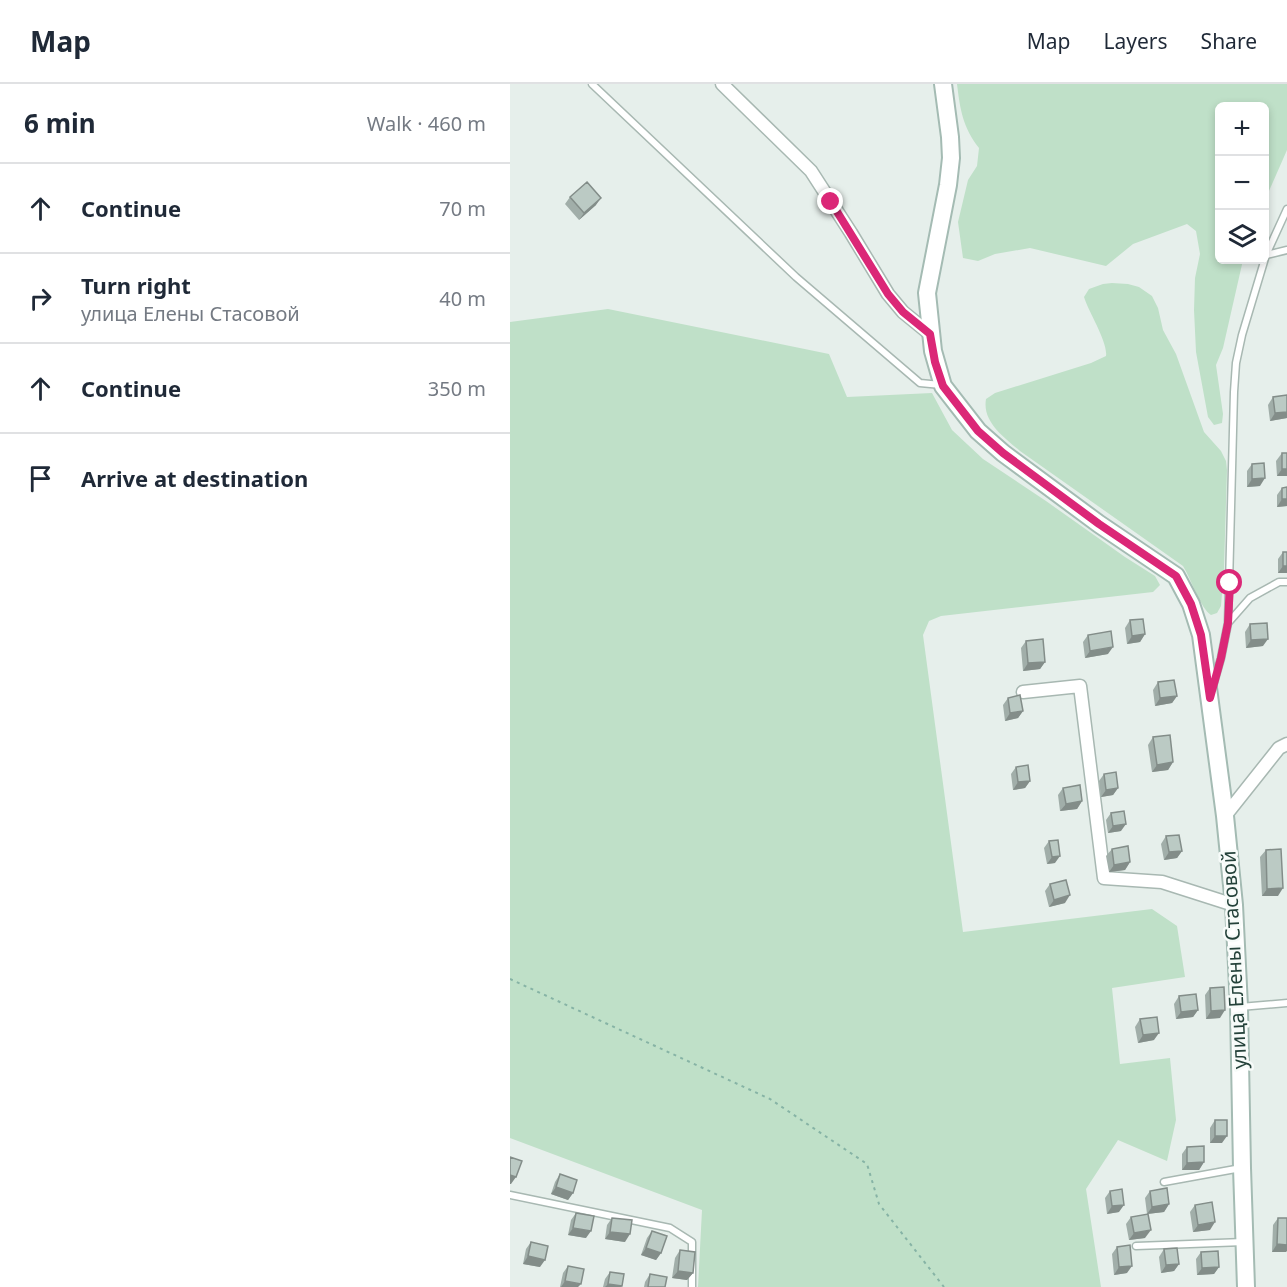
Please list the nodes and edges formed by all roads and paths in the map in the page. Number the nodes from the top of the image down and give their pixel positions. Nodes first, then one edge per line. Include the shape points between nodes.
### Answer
1 (592, 84) edge
2 (722, 84) edge
3 (943, 84) edge
4 (1287, 209) edge
5 (1269, 248) edge
6 (1287, 250) edge
7 (1269, 254) edge
8 (1263, 264) edge
9 (930, 334) junction
10 (943, 386) junction
11 (1287, 582) edge
12 (1228, 623) junction
13 (1023, 692) dead end
14 (1210, 698) junction
15 (1287, 744) edge
16 (1225, 816) junction
17 (1234, 905) junction
18 (510, 979) edge
19 (1287, 1003) edge
20 (1239, 1007) junction
21 (1242, 1168) junction
22 (1164, 1182) dead end
23 (510, 1195) edge
24 (1245, 1242) junction
25 (1136, 1246) dead end
26 (692, 1287) edge
27 (944, 1287) edge
28 (1246, 1287) edge

1 - 10 lane via 796,277 920,383
2 - 9 street via 811,171 888,294
3 - 9 main road via 951,158 927,293
4 - 5 lane
6 - 7 lane
8 - 12 lane via 1236,363
9 - 10 main road
10 - 14 main road, улица Елены Стасовой via 978,431 1003,453 1176,576 1201,635
11 - 12 lane via 1279,582 1250,598
12 - 14 lane
13 - 17 street via 1080,686 1104,878 1162,882
14 - 16 main road, улица Елены Стасовой
15 - 16 street via 1279,748
16 - 17 main road, улица Елены Стасовой
17 - 20 main road, улица Елены Стасовой
18 - 27 path via 770,1099 867,1164 879,1204
19 - 20 lane
20 - 21 main road, улица Елены Стасовой
21 - 22 lane
21 - 24 main road, улица Елены Стасовой
23 - 26 lane via 670,1228 692,1242
24 - 25 lane
24 - 28 main road, улица Елены Стасовой

